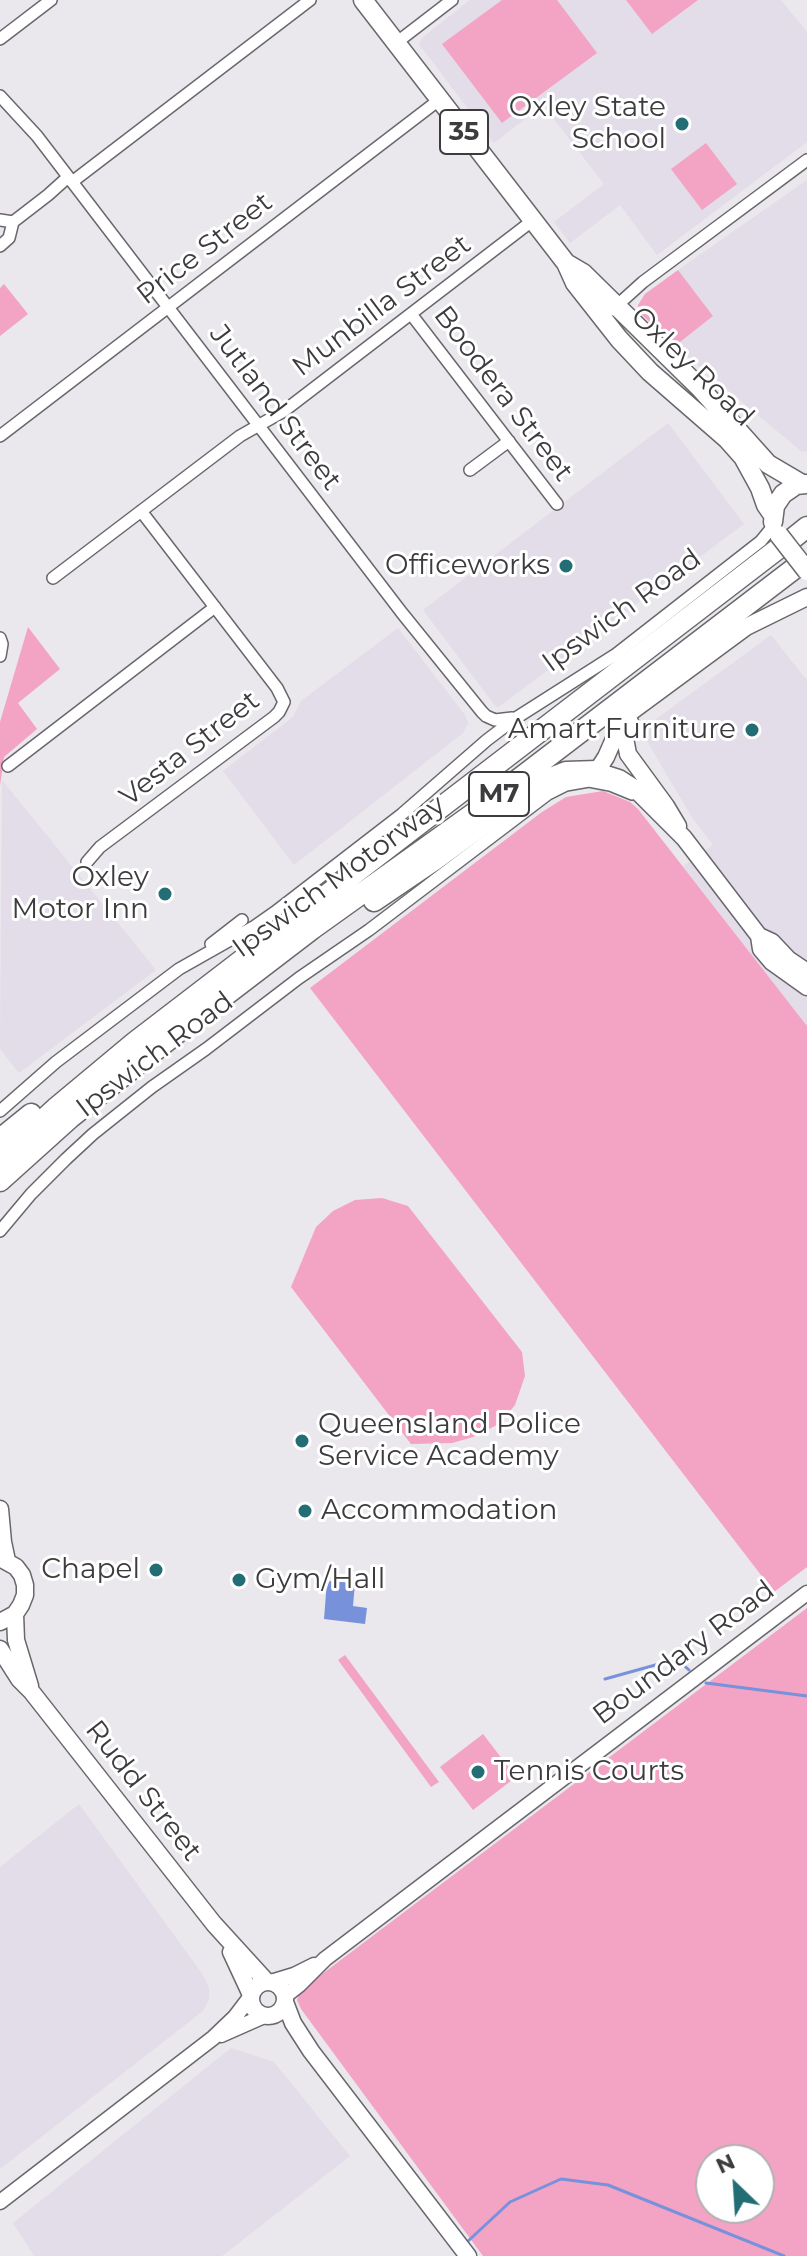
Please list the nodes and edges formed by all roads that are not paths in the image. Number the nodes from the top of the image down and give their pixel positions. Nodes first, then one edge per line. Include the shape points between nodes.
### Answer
1 (51, 0) edge
2 (310, 0) edge
3 (363, 0) edge
4 (452, 0) edge
5 (0, 39) edge
6 (396, 43) junction
7 (0, 96) edge
8 (439, 100) junction
9 (807, 160) edge
10 (70, 180) junction
11 (6, 221) edge
12 (532, 221) junction
13 (0, 246) edge
14 (168, 308) junction
15 (610, 313) junction
16 (411, 314) junction
17 (259, 426) junction
18 (0, 436) edge
19 (509, 441) junction
20 (470, 470) dead end
21 (804, 484) edge
22 (557, 504) dead end
23 (141, 511) junction
24 (784, 531) edge
25 (803, 570) edge
26 (53, 578) dead end
27 (807, 597) edge
28 (215, 607) junction
29 (0, 638) edge
30 (615, 655) junction
31 (0, 656) edge
32 (646, 702) junction
33 (525, 711) junction
34 (8, 766) dead end
35 (593, 776) junction
36 (451, 800) junction
37 (684, 838) junction
38 (87, 862) dead end
39 (242, 920) dead end
40 (759, 936) junction
41 (807, 972) edge
42 (171, 975) junction
43 (807, 987) edge
44 (201, 1014) junction
45 (77, 1090) junction
46 (0, 1111) edge
47 (0, 1139) edge
48 (0, 1159) edge
49 (0, 1181) edge
50 (0, 1231) edge
51 (0, 1509) edge
52 (4, 1559) edge
53 (807, 1593) edge
54 (8, 1618) edge
55 (0, 1649) edge
56 (31, 1691) junction
57 (214, 1924) junction
58 (325, 1959) junction
59 (268, 1982) junction
60 (251, 1996) junction
61 (285, 1999) junction
62 (267, 2016) junction
63 (213, 2038) junction
64 (311, 2051) junction
65 (0, 2202) edge
66 (468, 2256) edge

1 - 5 street
2 - 10 street
3 - 6 main road, Oxley Road / 35
4 - 6 street
6 - 8 main road, Oxley Road / 35
7 - 10 street, Jutland Street
8 - 12 main road, Oxley Road / 35
8 - 14 street, Price Street
9 - 15 street via 643,282
10 - 11 street
10 - 14 street, Jutland Street
11 - 13 street via 9,238
12 - 15 main road, Oxley Road / 35 via 566,263 575,283
12 - 16 street, Munbilla Street
14 - 17 street, Jutland Street
14 - 18 street, Price Street
15 - 21 main road, Oxley Road / 35 via 700,388 768,464
15 - 24 main road, Oxley Road / 35 via 650,372 743,457
16 - 17 street, Munbilla Street
16 - 19 street, Boodera Street
17 - 23 street, Munbilla Street
17 - 33 street, Jutland Street via 486,716 495,720
19 - 20 street
19 - 22 street, Boodera Street
21 - 24 main road via 783,494 775,506
23 - 26 street, Munbilla Street
23 - 28 street, Vesta Street
24 - 25 main road, 35, bridge
24 - 30 street, Ipswich Road via 761,541
24 - 36 highway, Ipswich Motorway / M7
25 - 44 highway, Ipswich Motorway / M7
27 - 32 main road via 746,627
28 - 34 street
28 - 38 street, Vesta Street via 277,688 282,707
29 - 31 street
30 - 33 street, Ipswich Road
30 - 36 highway via 455,784
32 - 35 main road via 622,721
32 - 37 main road via 628,726 626,747
33 - 42 street, Ipswich Road via 264,920
35 - 37 main road via 629,783
35 - 44 highway via 566,772 536,785 228,1005
35 - 50 street, Ipswich Road via 545,796 152,1087 66,1159
36 - 45 highway, Ipswich Motorway / M7
37 - 40 main road
39 - 42 street
40 - 41 main road
40 - 43 main road via 761,949 772,962
42 - 46 street, Ipswich Road
44 - 49 highway, Ipswich Motorway / M7
45 - 47 highway via 46,1103
45 - 48 highway, Ipswich Motorway / M7
51 - 52 main road
52 - 54 main road, Rudd Street via 16,1567 25,1585 25,1595
53 - 58 street, Boundary Road
54 - 56 main road, Rudd Street
55 - 56 main road, Rudd Street
56 - 57 main road, Rudd Street
57 - 59 main road, Rudd Street
57 - 60 main road, Rudd Street
58 - 59 street, Boundary Road
58 - 61 street, Boundary Road
59 - 60 main road
59 - 61 main road via 282,1988
60 - 62 main road via 253,2006
60 - 63 street
61 - 62 main road via 278,2013
61 - 64 main road
62 - 63 street
62 - 64 main road
63 - 65 street
64 - 66 main road

